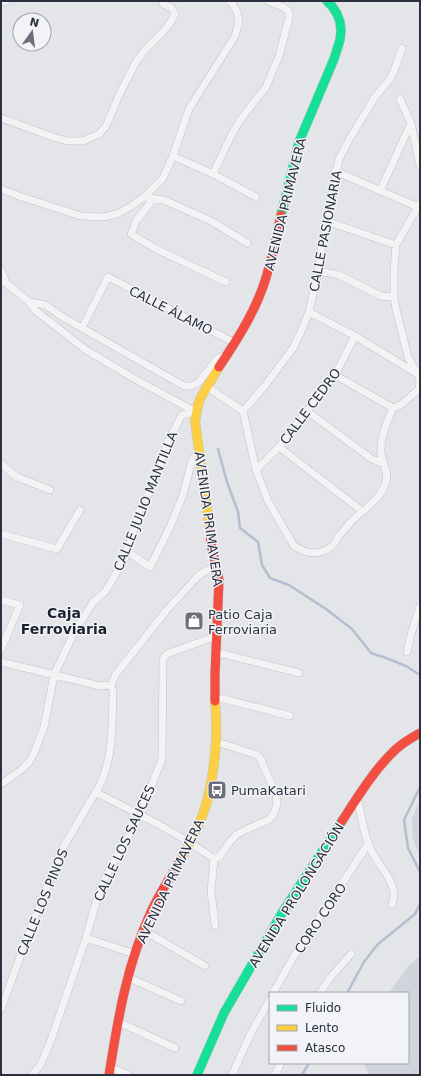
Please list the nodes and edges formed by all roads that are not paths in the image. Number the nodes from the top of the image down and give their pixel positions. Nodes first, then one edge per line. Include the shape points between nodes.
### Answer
1 (6, 1) edge
2 (229, 1) edge
3 (268, 1) edge
4 (326, 1) edge
5 (1, 2) edge
6 (163, 4) dead end
7 (402, 48) dead end
8 (400, 99) dead end
9 (1, 118) edge
10 (411, 123) junction
11 (174, 156) junction
12 (420, 166) edge
13 (336, 171) junction
14 (213, 174) junction
15 (1, 189) edge
16 (380, 191) junction
17 (144, 196) junction
18 (256, 197) dead end
19 (152, 199) junction
20 (419, 205) edge
21 (326, 221) junction
22 (247, 243) dead end
23 (396, 245) junction
24 (1, 270) edge
25 (318, 272) junction
26 (4, 282) edge
27 (226, 282) dead end
28 (394, 297) junction
29 (30, 302) junction
30 (309, 312) junction
31 (82, 328) junction
32 (355, 336) junction
33 (235, 343) junction
34 (227, 355) junction
35 (335, 375) junction
36 (418, 375) junction
37 (207, 386) junction
38 (419, 389) edge
39 (393, 408) junction
40 (243, 411) junction
41 (307, 411) junction
42 (196, 412) junction
43 (279, 447) junction
44 (200, 451) junction
45 (1, 464) edge
46 (384, 464) junction
47 (256, 470) junction
48 (50, 490) dead end
49 (80, 510) dead end
50 (362, 511) junction
51 (1, 534) edge
52 (128, 552) junction
53 (216, 568) junction
54 (1, 600) edge
55 (420, 606) edge
56 (216, 638) junction
57 (1, 649) edge
58 (407, 652) dead end
59 (216, 654) junction
60 (1, 662) edge
61 (299, 673) dead end
62 (54, 675) junction
63 (111, 685) junction
64 (216, 699) junction
65 (290, 716) dead end
66 (420, 733) edge
67 (216, 744) junction
68 (1, 784) edge
69 (97, 793) junction
70 (357, 798) junction
71 (140, 815) junction
72 (190, 843) junction
73 (368, 844) junction
74 (214, 859) junction
75 (392, 905) dead end
76 (215, 925) dead end
77 (143, 931) junction
78 (86, 938) junction
79 (135, 954) junction
80 (351, 954) dead end
81 (205, 966) dead end
82 (127, 979) junction
83 (274, 992) edge
84 (321, 992) edge
85 (181, 1001) dead end
86 (269, 1001) edge
87 (1, 1008) edge
88 (117, 1023) junction
89 (175, 1048) dead end
90 (280, 1064) edge
91 (110, 1072) edge
92 (32, 1075) edge
93 (128, 1075) edge
94 (197, 1075) edge
95 (232, 1075) edge
96 (275, 1075) edge

1 - 5 street
2 - 11 street via 238,12 240,22 235,36 189,109
3 - 14 street via 289,12 279,56 266,87 239,122
4 - 33 main road, AVENIDA PRIMAVERA via 332,6 340,22 340,40 299,142 265,281 251,315
6 - 9 street via 172,8 175,14 136,62 106,126 99,134 83,141 67,141
7 - 13 street, CALLE PASIONARIA via 390,79 358,124 339,159
8 - 10 street
10 - 12 street
10 - 16 street
11 - 14 street
11 - 17 street via 163,178
13 - 16 street
13 - 21 street, CALLE PASIONARIA
14 - 18 street
15 - 17 street via 81,216 103,217 117,214
16 - 20 street
17 - 19 street
19 - 22 street via 164,200 213,222
19 - 27 street via 136,221 131,234 156,249
20 - 23 street
21 - 23 street
21 - 25 street, CALLE PASIONARIA
23 - 28 street
24 - 26 street
25 - 28 street via 330,272 381,296
25 - 30 street, CALLE PASIONARIA
26 - 29 street
28 - 36 street via 408,357
29 - 31 street via 46,305
29 - 42 street via 36,311 86,350
30 - 32 street
30 - 40 street, CALLE PASIONARIA via 292,348
31 - 33 street, CALLE ÁLAMO via 108,277
31 - 34 street via 184,386 198,383 218,358
32 - 35 street, CALLE CEDRO
32 - 36 street
33 - 34 main road, AVENIDA PRIMAVERA
34 - 37 main road, AVENIDA PRIMAVERA
35 - 39 street
35 - 41 street, CALLE CEDRO
36 - 38 street
37 - 40 street
37 - 42 main road, AVENIDA PRIMAVERA
38 - 39 street via 402,404
39 - 46 street via 382,440 381,453
40 - 47 street
41 - 43 street, CALLE CEDRO
41 - 46 street via 372,459
42 - 44 main road, AVENIDA PRIMAVERA
42 - 52 street, CALLE JULIO MANTILLA via 182,415 167,443 149,493 141,505
43 - 47 street, CALLE CEDRO
43 - 50 street
44 - 52 street via 192,460 183,495 150,567
44 - 53 main road, AVENIDA PRIMAVERA
45 - 48 street via 17,477
46 - 50 street via 387,471 384,487
47 - 50 street via 268,500 294,546 301,550 319,553 327,549
49 - 51 street via 57,549
52 - 62 street, CALLE JULIO MANTILLA via 105,592 93,602 74,633
53 - 56 main road, AVENIDA PRIMAVERA via 219,580
53 - 63 street via 198,576 166,611 116,674
54 - 57 street via 20,605
55 - 58 street
56 - 59 main road, AVENIDA PRIMAVERA
56 - 71 street, CALLE LOS SAUCES via 208,638 164,657 162,759
59 - 61 street
59 - 64 main road, AVENIDA PRIMAVERA
60 - 62 street
62 - 63 street via 100,686
62 - 68 street, CALLE JULIO MANTILLA via 44,727 34,753 22,770
63 - 69 street, CALLE LOS PINOS via 114,691 111,744 108,762
64 - 65 street
64 - 67 main road, AVENIDA PRIMAVERA
66 - 70 main road, AVENIDA PROLONGACIÓN via 394,750
67 - 72 main road, AVENIDA PRIMAVERA via 209,791
67 - 74 street via 237,748 260,758 276,794 277,804 273,816 236,835 220,856
69 - 71 street
69 - 87 street, CALLE LOS PINOS via 60,854
70 - 73 street
70 - 94 main road, AVENIDA PROLONGACIÓN via 282,914 224,1013
71 - 72 street
71 - 78 street, CALLE LOS SAUCES via 102,885
72 - 74 street
72 - 77 main road, AVENIDA PRIMAVERA
73 - 75 street via 387,874 394,894
73 - 83 street, CORO CORO
74 - 76 street via 211,891
77 - 79 main road, AVENIDA PRIMAVERA
77 - 81 street
78 - 79 street
78 - 92 street, CALLE LOS SAUCES via 51,1040 41,1064
79 - 82 main road, AVENIDA PRIMAVERA
80 - 84 street
82 - 85 street
82 - 88 main road, AVENIDA PRIMAVERA
86 - 95 street
88 - 89 street
88 - 91 main road, AVENIDA PRIMAVERA
90 - 96 street
91 - 93 street via 118,1070

